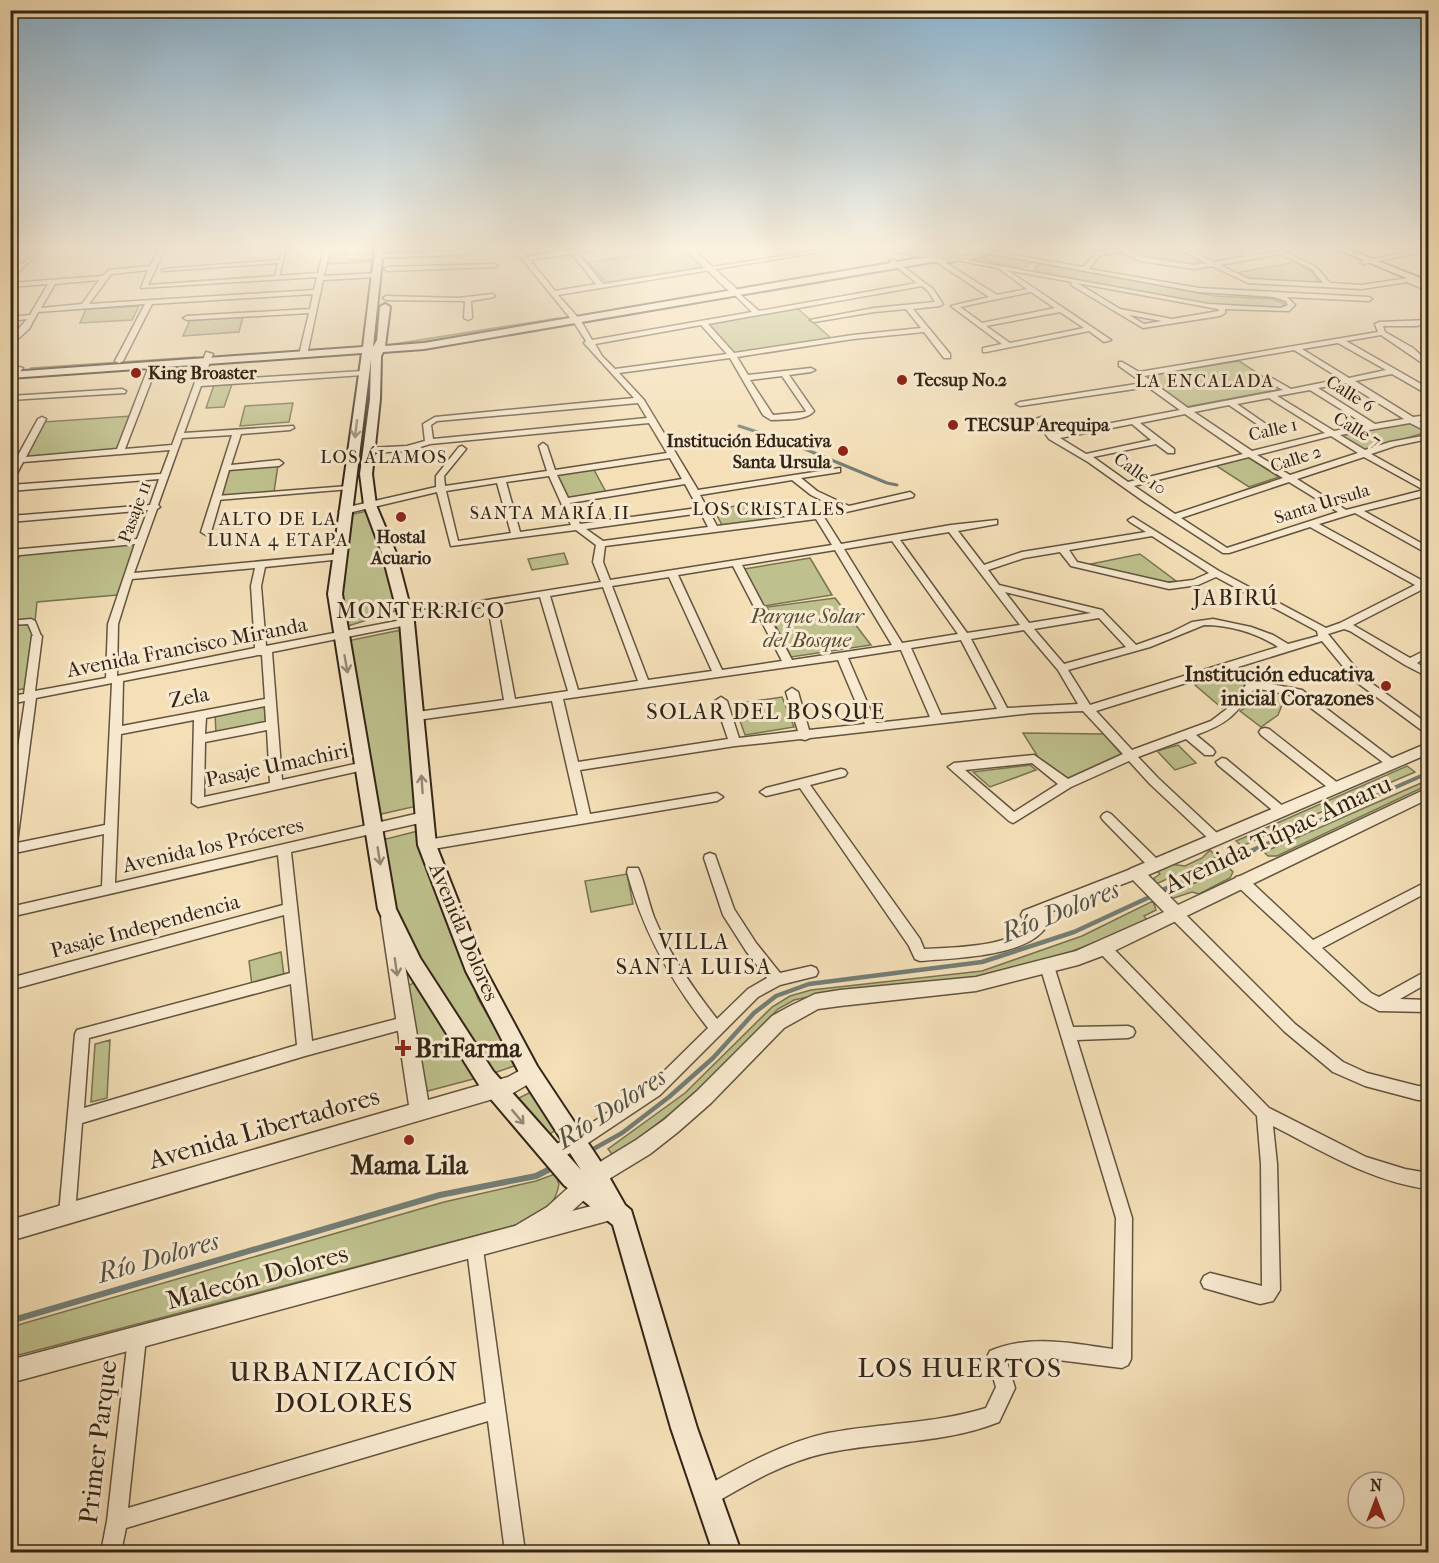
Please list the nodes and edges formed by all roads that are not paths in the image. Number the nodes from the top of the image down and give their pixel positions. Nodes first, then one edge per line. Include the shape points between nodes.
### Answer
1 (29, 322) edge
2 (139, 322) edge
3 (311, 322) edge
4 (378, 322) edge
5 (378, 322) edge
6 (547, 322) edge
7 (576, 322) edge
8 (709, 322) edge
9 (816, 322) edge
10 (919, 322) edge
11 (977, 322) edge
12 (996, 322) edge
13 (1079, 322) edge
14 (1428, 322) edge
15 (703, 323) junction
16 (981, 325) junction
17 (38, 326) dead end
18 (821, 326) dead end
19 (26, 327) junction
20 (1089, 329) junction
21 (925, 330) junction
22 (828, 333) dead end
23 (1382, 333) junction
24 (14, 337) edge
25 (835, 339) junction
26 (1107, 340) dead end
27 (1340, 341) junction
28 (10, 344) edge
29 (588, 344) junction
30 (1009, 345) junction
31 (373, 347) junction
32 (1296, 348) junction
33 (986, 350) dead end
34 (1428, 351) edge
35 (304, 352) junction
36 (1414, 353) junction
37 (732, 355) junction
38 (947, 356) dead end
39 (208, 358) junction
40 (119, 361) junction
41 (1122, 364) dead end
42 (1428, 365) edge
43 (153, 366) junction
44 (812, 370) dead end
45 (1395, 371) junction
46 (614, 372) junction
47 (13, 373) edge
48 (784, 373) junction
49 (363, 374) junction
50 (1137, 375) junction
51 (745, 378) junction
52 (1270, 379) dead end
53 (1350, 380) junction
54 (199, 384) junction
55 (1150, 384) junction
56 (1311, 387) junction
57 (123, 391) dead end
58 (1290, 391) junction
59 (1428, 391) edge
60 (1270, 395) junction
61 (10, 398) edge
62 (367, 400) junction
63 (640, 400) junction
64 (1230, 402) junction
65 (1020, 404) dead end
66 (1186, 411) junction
67 (1428, 417) edge
68 (42, 419) dead end
69 (651, 420) junction
70 (1039, 420) dead end
71 (1413, 420) junction
72 (1133, 421) junction
73 (1373, 426) junction
74 (290, 428) dead end
75 (1428, 430) edge
76 (237, 432) junction
77 (1331, 434) junction
78 (180, 435) junction
79 (1052, 437) junction
80 (1428, 437) edge
81 (1158, 441) junction
82 (429, 442) junction
83 (1290, 443) junction
84 (543, 446) dead end
85 (176, 447) junction
86 (462, 449) dead end
87 (1171, 451) dead end
88 (120, 452) junction
89 (1247, 453) junction
90 (363, 454) junction
91 (672, 454) junction
92 (1365, 454) junction
93 (1083, 457) junction
94 (21, 460) junction
95 (279, 463) dead end
96 (226, 468) junction
97 (837, 470) dead end
98 (551, 471) junction
99 (166, 476) junction
100 (795, 477) junction
101 (10, 479) edge
102 (1290, 479) junction
103 (501, 480) junction
104 (688, 481) junction
105 (1128, 485) junction
106 (10, 488) edge
107 (348, 488) junction
108 (441, 489) junction
109 (1428, 491) edge
110 (695, 493) junction
111 (910, 495) dead end
112 (217, 498) junction
113 (563, 501) junction
114 (370, 505) junction
115 (155, 507) junction
116 (344, 510) junction
117 (703, 510) junction
118 (849, 510) junction
119 (1356, 510) junction
120 (1345, 513) junction
121 (819, 516) junction
122 (1174, 517) junction
123 (10, 519) edge
124 (1132, 520) dead end
125 (994, 522) dead end
126 (1311, 524) junction
127 (576, 526) junction
128 (951, 528) junction
129 (714, 530) junction
130 (206, 532) dead end
131 (1151, 534) junction
132 (516, 535) junction
133 (894, 538) junction
134 (142, 541) junction
135 (601, 544) junction
136 (839, 545) junction
137 (1062, 548) junction
138 (1226, 551) joint
139 (1428, 551) edge
140 (14, 552) edge
141 (339, 557) junction
142 (736, 562) junction
143 (10, 563) edge
144 (261, 564) junction
145 (984, 568) junction
146 (672, 573) junction
147 (1216, 573) junction
148 (130, 576) junction
149 (606, 583) junction
150 (1426, 584) edge
151 (997, 587) junction
152 (544, 594) junction
153 (492, 602) junction
154 (1101, 615) junction
155 (406, 619) junction
156 (10, 623) edge
157 (1344, 625) junction
158 (1026, 626) junction
159 (1324, 634) junction
160 (37, 636) joint
161 (964, 636) junction
162 (341, 637) junction
163 (902, 646) junction
164 (1133, 648) junction
165 (1286, 648) junction
166 (264, 652) junction
167 (1428, 652) edge
168 (842, 656) junction
169 (788, 663) junction
170 (1409, 663) junction
171 (1230, 666) junction
172 (1062, 668) junction
173 (718, 673) junction
174 (1428, 675) edge
175 (118, 680) junction
176 (644, 683) junction
177 (1252, 684) junction
178 (792, 692) dead end
179 (574, 694) junction
180 (29, 697) junction
181 (557, 697) junction
182 (10, 700) edge
183 (721, 701) dead end
184 (269, 702) junction
185 (510, 703) junction
186 (1087, 708) junction
187 (1004, 712) junction
188 (200, 715) junction
189 (417, 716) junction
190 (937, 719) junction
191 (271, 725) junction
192 (872, 727) junction
193 (1428, 729) edge
194 (116, 731) junction
195 (1265, 732) dead end
196 (1187, 734) junction
197 (805, 736) junction
198 (199, 740) junction
199 (735, 742) junction
200 (24, 745) junction
201 (10, 748) edge
202 (1428, 748) edge
203 (1209, 752) dead end
204 (1131, 755) junction
205 (1222, 762) dead end
206 (1392, 763) junction
207 (364, 766) junction
208 (572, 767) junction
209 (841, 773) dead end
210 (802, 782) junction
211 (1067, 784) junction
212 (276, 786) junction
213 (1335, 787) junction
214 (766, 792) dead end
215 (1428, 793) edge
216 (14, 796) edge
217 (717, 798) dead end
218 (1281, 811) junction
219 (424, 817) junction
220 (1107, 817) dead end
221 (585, 819) junction
222 (111, 828) junction
223 (374, 828) junction
224 (1215, 838) junction
225 (427, 845) junction
226 (10, 848) edge
227 (284, 849) junction
228 (710, 858) dead end
229 (1154, 864) junction
230 (633, 872) dead end
231 (1139, 876) junction
232 (1240, 881) junction
233 (1428, 886) edge
234 (108, 890) junction
235 (291, 908) junction
236 (387, 909) junction
237 (1172, 910) junction
238 (10, 912) edge
239 (1312, 947) junction
240 (1104, 948) junction
241 (1047, 966) junction
242 (811, 972) dead end
243 (297, 976) junction
244 (1428, 976) edge
245 (777, 980) junction
246 (10, 984) edge
247 (1379, 1005) junction
248 (1428, 1006) edge
249 (404, 1023) junction
250 (716, 1028) junction
251 (1128, 1032) dead end
252 (1068, 1034) junction
253 (305, 1049) junction
254 (530, 1073) junction
255 (495, 1089) junction
256 (1428, 1093) edge
257 (420, 1111) junction
258 (1264, 1113) junction
259 (75, 1118) junction
260 (577, 1145) junction
261 (553, 1157) junction
262 (586, 1177) junction
263 (1428, 1181) edge
264 (615, 1209) junction
265 (67, 1214) junction
266 (10, 1231) edge
267 (519, 1236) junction
268 (475, 1249) junction
269 (1210, 1282) dead end
270 (137, 1338) junction
271 (10, 1372) edge
272 (495, 1410) junction
273 (706, 1497) junction
274 (117, 1521) junction
275 (111, 1552) edge
276 (515, 1552) edge
277 (727, 1552) edge

1 - 19 street
2 - 40 street
3 - 35 street
4 - 31 main road, Avenida Dolores
5 - 31 main road, Avenida Dolores
6 - 31 main road via 424,345
7 - 29 street
8 - 15 street
9 - 18 street
10 - 21 street
11 - 16 street
12 - 16 street
13 - 20 street
14 - 23 street via 1379,324
15 - 29 street
15 - 37 street
16 - 30 street
17 - 19 street
19 - 24 street
20 - 26 street
20 - 30 street
21 - 25 street
21 - 38 street
22 - 25 street
23 - 27 street
23 - 36 street
24 - 28 street
25 - 37 street
27 - 32 street
27 - 45 street
29 - 46 street
30 - 33 street
31 - 35 main road
31 - 49 main road, Avenida Dolores
31 - 62 main road, Avenida Dolores via 375,366
32 - 50 street
32 - 53 street
34 - 36 street
35 - 39 main road
36 - 42 street
37 - 46 street
37 - 51 street
39 - 40 main road
39 - 43 main road
39 - 54 street, Pasaje 11
40 - 47 main road
41 - 50 street
43 - 47 main road
43 - 88 street
44 - 48 street
45 - 53 street
45 - 59 street
46 - 63 street
48 - 51 street
48 - 51 street via 810,411 807,414 771,418
49 - 54 street
49 - 62 main road, Avenida Dolores
50 - 55 street
52 - 58 street
53 - 56 street
53 - 71 street
54 - 78 street, Pasaje 11
55 - 65 street
55 - 66 street
56 - 58 street
56 - 73 street, Calle 6
57 - 61 street
58 - 60 street
60 - 64 street
60 - 77 street, Calle 7
62 - 90 main road, Avenida Dolores
63 - 69 street
63 - 82 street via 435,419 427,424
64 - 66 street
64 - 83 street
66 - 72 street
66 - 89 street
67 - 71 street, Calle 1
68 - 94 street
69 - 82 street
69 - 91 street
70 - 79 street, Calle 10
71 - 73 street, Calle 1
71 - 75 street
72 - 79 street
72 - 81 street
73 - 77 street, Calle 1
74 - 76 street
76 - 78 street
76 - 96 street
77 - 83 street, Calle 1
77 - 92 street, Calle 7
78 - 85 street, Pasaje 11
79 - 93 street, Calle 10
80 - 92 street, Calle 2
81 - 87 street
81 - 93 street
82 - 90 street
83 - 89 street, Calle 1
84 - 98 street
85 - 88 street
85 - 99 street, Pasaje 11
86 - 108 street via 440,476
88 - 94 street
89 - 102 street
89 - 105 street, Calle 1
90 - 107 main road, Avenida Dolores
90 - 114 main road, Avenida Dolores
91 - 98 street
91 - 104 street
92 - 102 street, Calle 2
92 - 109 street, Calle 7
93 - 105 street, Calle 10
94 - 101 street
95 - 96 street
96 - 112 street
97 - 100 street
98 - 103 street
98 - 113 street
99 - 106 street
99 - 115 street, Pasaje 11
100 - 110 street
100 - 118 street via 814,493
102 - 120 street
102 - 122 street, Calle 2
103 - 108 street
103 - 132 street
104 - 110 street
104 - 113 street
105 - 122 street, Calle 10
107 - 112 street
107 - 116 main road, Avenida Dolores
108 - 114 street
108 - 132 street via 454,544
109 - 119 street, Santa Ursula
110 - 117 street
111 - 118 street
112 - 130 street
113 - 127 street
114 - 116 street
114 - 155 main road, Avenida Dolores via 389,553
115 - 123 street
115 - 134 street, Pasaje 11
116 - 141 main road, Avenida Dolores
117 - 127 street
117 - 129 street
118 - 121 street
119 - 120 street, Santa Ursula
119 - 139 street
120 - 126 street, Santa Ursula
121 - 129 street
121 - 136 street
122 - 138 street, Calle 10
124 - 131 street
125 - 128 street, Avenida Francisco Miranda
126 - 138 street, Santa Ursula
126 - 150 street
127 - 132 street
127 - 135 street
128 - 133 street, Avenida Francisco Miranda
128 - 145 street
129 - 135 street
131 - 137 street
131 - 147 street
133 - 136 street, Avenida Francisco Miranda
133 - 161 street
134 - 140 street
134 - 148 street, Pasaje 11
135 - 149 street via 598,562
136 - 142 street, Avenida Francisco Miranda
136 - 163 street
137 - 145 street via 1022,555
137 - 147 street via 1074,564 1169,586 1195,584
140 - 143 street
141 - 144 street
141 - 162 main road, Avenida Dolores via 335,594
142 - 146 street, Avenida Francisco Miranda
142 - 169 street
144 - 148 street
144 - 166 street via 256,586
145 - 151 street
146 - 149 street, Avenida Francisco Miranda
146 - 173 street
147 - 159 street
148 - 175 street, Pasaje 11 via 113,624 111,678
149 - 152 street, Avenida Francisco Miranda
149 - 176 street
150 - 157 street
151 - 154 street
151 - 158 street
152 - 153 street, Avenida Francisco Miranda
152 - 179 street
153 - 155 street, Avenida Francisco Miranda
153 - 185 street
154 - 158 street
154 - 164 street
155 - 162 street, Avenida Francisco Miranda
155 - 189 main road, Avenida Dolores
156 - 160 street via 31,621
157 - 159 street
157 - 170 street
158 - 161 street
158 - 172 street
159 - 165 street
159 - 193 street via 1359,679
160 - 180 street
161 - 163 street
161 - 187 street
162 - 166 street, Avenida Francisco Miranda
162 -> 207 main road, Avenida Dolores
163 - 168 street
163 - 190 street
164 - 165 street via 1201,622 1218,622 1269,637
164 - 172 street
165 - 171 street
166 - 175 street, Avenida Francisco Miranda
166 - 184 street
167 - 170 street
168 - 169 street
168 - 192 street
169 - 173 street
170 - 174 street
171 - 177 street
171 - 186 street
172 - 186 street
173 - 176 street
175 - 180 street, Avenida Francisco Miranda
175 - 194 street
176 - 179 street
177 - 196 street via 1232,711 1215,724
177 - 206 street via 1298,693
178 - 197 street
179 - 181 street
180 - 182 street, Avenida Francisco Miranda
180 - 200 street
181 - 185 street
181 - 208 street
183 - 199 street
184 - 188 street, Zela
184 - 191 street
185 - 189 street
186 - 187 street
186 - 204 street
187 - 190 street
188 - 194 street, Zela
188 - 198 street
219 -> 189 main road, Avenida Dolores
190 - 192 street
191 - 198 street
191 - 212 street
192 - 197 street
194 - 222 street
195 - 213 street
196 - 203 street
196 - 204 street
197 - 199 street
198 - 212 street, Pasaje Umachiri via 198,803
199 - 208 street
200 - 201 street
200 - 216 street
202 - 206 street, Avenida Túpac Amaru
204 - 211 street
204 - 224 street
205 - 218 street
206 - 213 street, Avenida Túpac Amaru
207 - 212 street, Pasaje Umachiri
207 - 223 main road, Avenida Dolores
208 - 221 street
209 - 210 street
210 - 214 street
210 - 231 street, Avenida Túpac Amaru via 920,955 1009,944 1036,930 1045,916 1035,913
211 - 211 street via 1013,818 954,767 1034,759
213 - 218 street, Avenida Túpac Amaru
215 - 232 street, Avenida Túpac Amaru
216 - 226 street
217 - 221 street
218 - 224 street, Avenida Túpac Amaru
219 - 223 street, Avenida los Próceres
219 - 225 main road, Avenida Dolores
220 - 229 street
221 - 225 street
222 - 226 street
222 - 234 street
223 - 227 street, Avenida los Próceres
223 -> 236 main road, Avenida Dolores
224 - 229 street, Avenida Túpac Amaru
225 - 254 main road, Avenida Dolores via 476,971
227 - 234 street, Avenida los Próceres
227 - 235 street
228 - 245 street via 728,911
229 - 231 street, Avenida Túpac Amaru
230 - 250 street via 643,910 660,948
231 - 237 street
232 - 237 street, Avenida Túpac Amaru
232 - 239 street
233 - 239 street
234 - 238 street, Avenida los Próceres
235 - 243 street
235 - 246 street, Pasaje Independencia
236 -> 249 street, Avenida Dolores
236 - 255 main road, Avenida Dolores via 413,963
237 - 240 street, Avenida Túpac Amaru
237 - 256 street via 1290,1028 1338,1067 1365,1078
239 - 247 street
240 - 241 street, Avenida Túpac Amaru
240 - 258 street
241 - 252 street
241 - 262 street, Avenida Túpac Amaru via 976,984 840,998 806,1006 778,1022 671,1126 643,1147
242 - 245 street
243 - 253 street
243 - 259 street via 81,1034
244 - 247 street
245 - 250 street via 753,993
247 - 248 street
249 - 253 street
249 - 257 street, Avenida Dolores
250 - 260 street via 655,1090
251 - 252 street
252 - 273 street via 1124,1218 1122,1359 1031,1349 1008,1352 996,1357 1006,1388 992,1415 969,1424 827,1443 774,1462
253 - 259 street
254 - 255 street, Avenida Libertadores
254 - 260 main road, Avenida Dolores
255 - 257 street, Avenida Libertadores
255 -> 261 main road, Avenida Dolores
257 - 265 street, Avenida Libertadores
258 - 263 street via 1362,1163
258 - 269 street via 1271,1290 1260,1295
259 - 265 street
260 - 261 street
260 - 262 main road, Avenida Dolores
261 - 262 main road, Avenida Dolores
262 - 264 main road, Avenida Dolores
262 - 267 street, Avenida Túpac Amaru via 554,1214
264 - 267 street
264 - 273 main road via 623,1218
265 - 266 street, Avenida Libertadores
267 - 268 street, Malecón Dolores
268 - 270 street, Malecón Dolores
268 - 272 street
270 - 271 street, Malecón Dolores
270 - 274 street, Primer Parque
272 - 274 street
272 - 276 street
273 - 277 main road
274 - 275 street, Primer Parque

